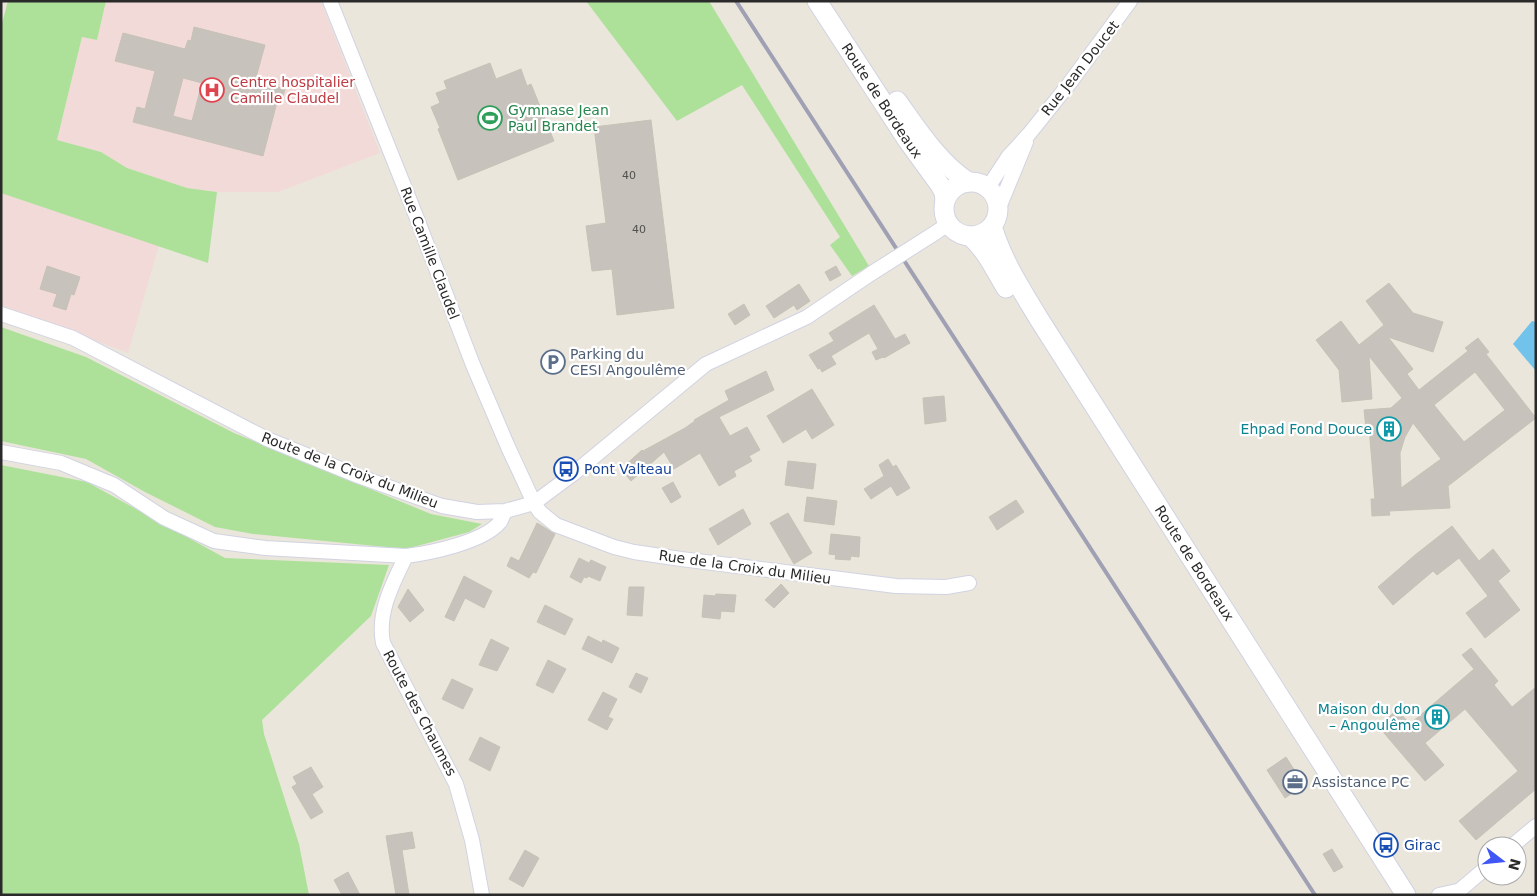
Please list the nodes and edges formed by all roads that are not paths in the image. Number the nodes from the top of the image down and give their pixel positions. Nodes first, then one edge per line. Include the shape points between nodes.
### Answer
1 (330, 1) edge
2 (817, 1) edge
3 (832, 1) edge
4 (1130, 1) edge
5 (1029, 134) junction
6 (977, 184) junction
7 (945, 201) junction
8 (995, 218) junction
9 (942, 228) junction
10 (970, 236) junction
11 (1, 314) edge
12 (1, 452) edge
13 (534, 502) junction
14 (505, 512) junction
15 (406, 556) junction
16 (969, 583) dead end
17 (1536, 826) edge
18 (1524, 836) edge
19 (1477, 875) edge
20 (1456, 893) edge
21 (482, 895) edge
22 (1395, 895) edge
23 (1406, 895) edge
24 (1438, 895) edge

1 - 13 street, Rue Camille Claudel via 473,365
2 - 7 main road, Route de Bordeaux via 908,141 940,184
3 - 6 main road, Route de Bordeaux via 922,136 945,163
4 - 5 street, Rue Jean Doucet
5 - 6 street, Rue Jean Doucet via 991,183
5 - 8 street, Rue Jean Doucet
6 - 7 main road via 954,188
6 - 8 main road via 994,196
7 - 9 main road
8 - 10 main road via 978,235
8 - 23 main road, Route de Bordeaux via 997,243 1039,319
9 - 10 main road
9 - 13 street, Route de la Croix du Milieu, bridge via 807,317 706,364 573,474
10 - 22 main road, Route de Bordeaux via 990,260 1213,616
11 - 14 street, Route de la Croix du Milieu via 73,338 268,440 358,476 442,506 477,512
12 - 15 street via 60,463 114,485 164,518 214,541 265,548
13 - 14 street, Route de la Croix du Milieu
13 - 16 street, Rue de la Croix du Milieu via 540,512 556,524 634,552 896,586 946,587
14 - 15 street via 500,522 477,539
15 - 21 street, Route des Chaumes via 383,615 383,643 456,784 472,840
17 - 18 street
19 - 20 street
20 - 24 street

